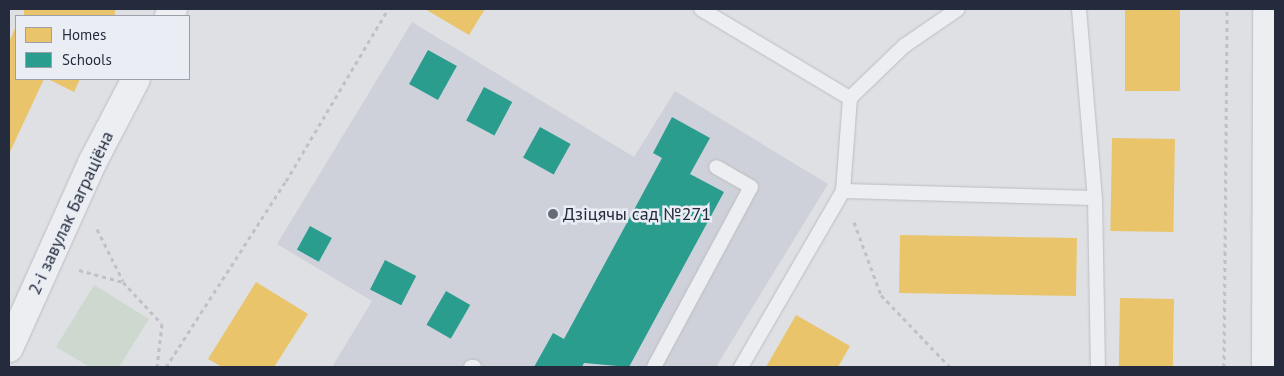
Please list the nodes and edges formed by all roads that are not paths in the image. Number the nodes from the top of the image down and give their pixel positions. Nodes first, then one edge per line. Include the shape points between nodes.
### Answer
1 (701, 9) edge
2 (958, 9) edge
3 (1079, 9) edge
4 (1267, 9) edge
5 (135, 80) edge
6 (850, 98) junction
7 (716, 166) dead end
8 (843, 191) junction
9 (1095, 198) junction
10 (9, 348) edge
11 (654, 367) edge
12 (741, 367) edge
13 (1098, 367) edge
14 (1266, 367) edge

1 - 6 lane
2 - 6 lane via 904,46
3 - 9 lane
4 - 14 street
5 - 10 street, 2-і завулак Баграціёна via 79,191
6 - 8 lane
7 - 11 lane via 751,187
8 - 9 lane
8 - 12 lane
9 - 13 lane

